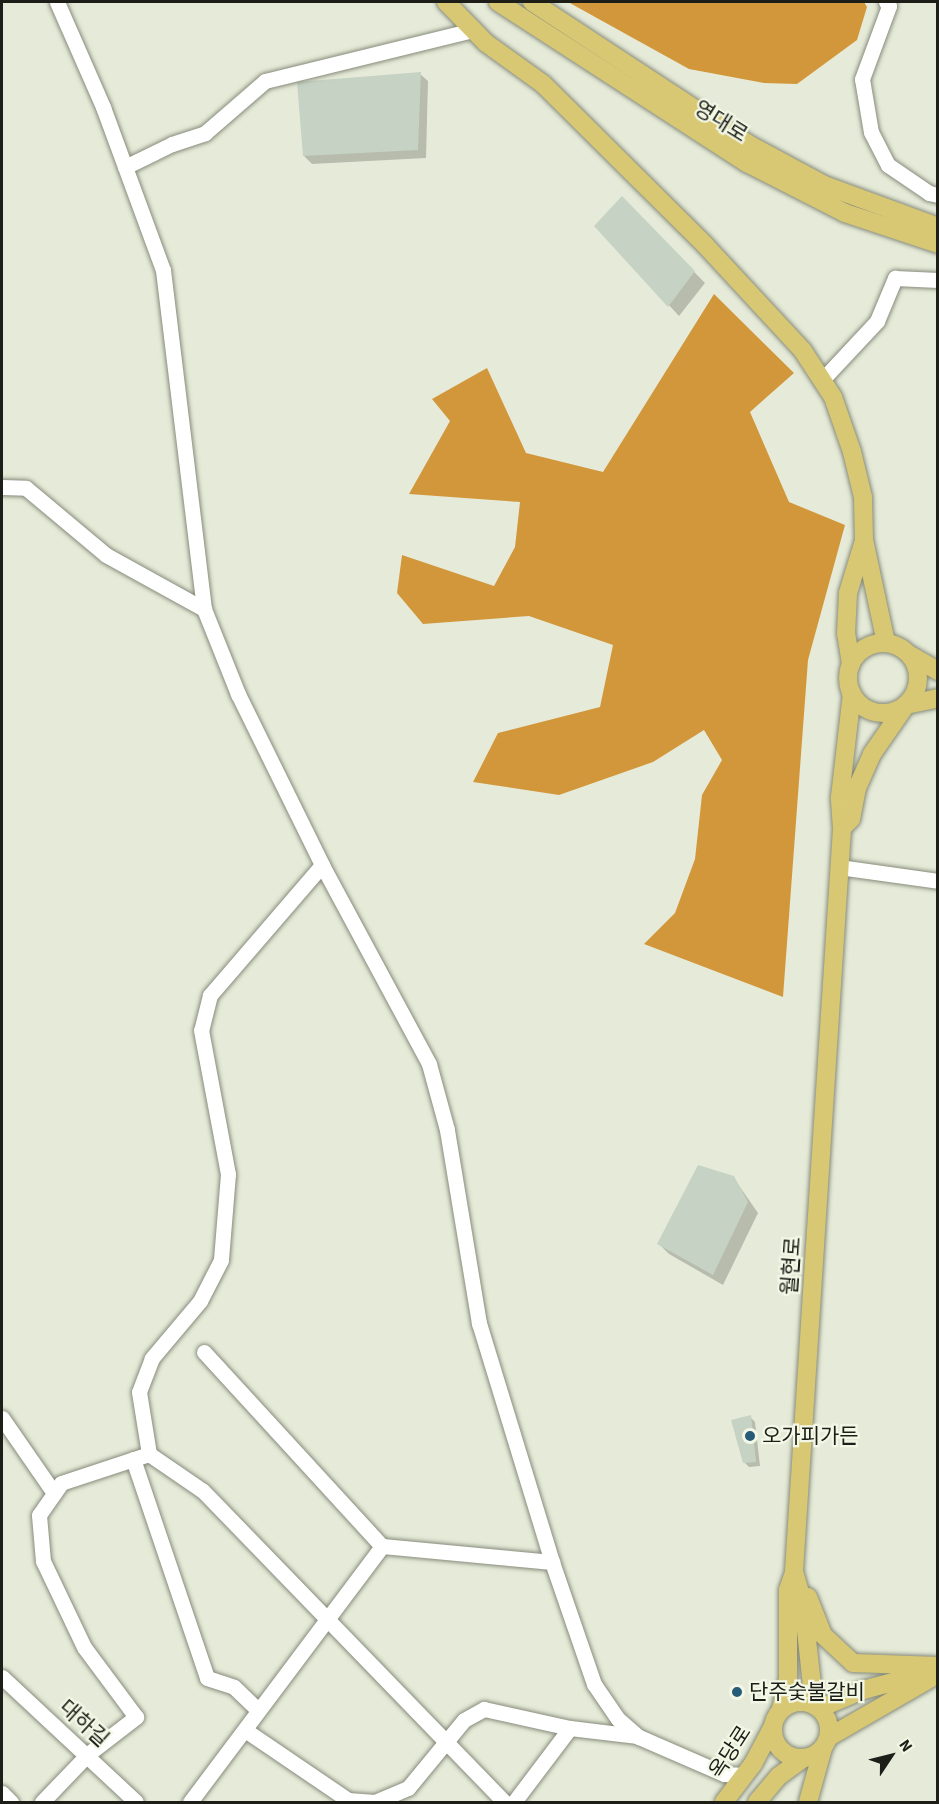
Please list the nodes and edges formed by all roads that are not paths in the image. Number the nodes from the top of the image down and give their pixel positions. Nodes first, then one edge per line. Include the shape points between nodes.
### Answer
1 (57, 2) edge
2 (446, 2) edge
3 (498, 2) edge
4 (532, 2) edge
5 (886, 2) edge
6 (472, 30) junction
7 (125, 167) junction
8 (938, 195) edge
9 (938, 227) edge
10 (938, 244) edge
11 (938, 280) edge
12 (822, 380) junction
13 (2, 487) edge
14 (864, 540) junction
15 (204, 609) junction
16 (886, 643) junction
17 (907, 652) junction
18 (851, 664) junction
19 (938, 671) edge
20 (852, 694) junction
21 (938, 698) edge
22 (906, 705) junction
23 (842, 829) junction
24 (322, 866) junction
25 (839, 867) junction
26 (938, 881) edge
27 (204, 1352) dead end
28 (2, 1418) edge
29 (149, 1454) junction
30 (133, 1459) junction
31 (54, 1493) junction
32 (382, 1546) junction
33 (552, 1562) junction
34 (794, 1571) junction
35 (328, 1623) junction
36 (938, 1670) edge
37 (2, 1677) edge
38 (817, 1706) junction
39 (258, 1710) junction
40 (777, 1718) junction
41 (570, 1728) junction
42 (245, 1730) junction
43 (639, 1737) junction
44 (826, 1742) junction
45 (445, 1743) junction
46 (88, 1754) junction
47 (804, 1758) junction
48 (744, 1775) junction
49 (2, 1793) edge
50 (11, 1803) edge
51 (42, 1803) edge
52 (136, 1803) edge
53 (190, 1803) edge
54 (504, 1803) edge
55 (514, 1803) edge
56 (724, 1803) edge
57 (757, 1803) edge
58 (803, 1803) edge
59 (808, 1803) edge

1 - 7 street
2 - 6 main road
3 - 10 main road, 영대로 via 747,164 845,213
4 - 9 main road, 영대로 via 748,144 824,185
5 - 8 street via 889,6 862,79 871,132 888,165
6 - 7 street via 266,81 205,133
6 - 12 main road via 543,84 705,245 803,351
7 - 15 street via 163,270
11 - 12 street via 895,278 877,321
12 - 14 main road via 833,397 852,452 863,497
13 - 15 street via 26,488 106,555
14 - 16 main road
14 - 18 main road via 848,593 846,634
15 - 24 street via 238,694
16 - 17 main road
16 - 18 main road via 865,648
17 - 19 main road
17 - 22 main road via 914,661 918,685
18 - 20 main road via 848,674
20 - 22 main road via 877,713 898,711
20 - 23 main road via 840,797
21 - 22 main road
22 - 23 main road via 872,754 857,788 851,819
23 - 25 main road, 월현로
24 - 29 street via 210,995 201,1030 228,1174 221,1260 200,1301 152,1358 139,1392
24 - 33 street via 429,1064 447,1130 479,1323
25 - 26 street
25 - 34 main road, 월현로
27 - 32 street
28 - 31 street
29 - 30 street
29 - 35 street via 203,1491
30 - 31 street via 61,1483
30 - 39 street via 207,1678 234,1688
31 - 46 street via 39,1515 43,1561 84,1647 135,1717
32 - 33 street
32 - 35 street
33 - 43 street via 594,1683 618,1719
34 - 36 main road via 823,1635 853,1663
34 - 38 main road, 월현로
34 - 40 main road, 옥당로 via 788,1590 788,1678
35 - 39 street
35 - 45 street
36 - 38 main road via 863,1689
36 - 44 main road
37 - 46 street, 대하길
38 - 40 main road via 797,1701
38 - 44 main road via 828,1720
39 - 42 street
40 - 47 main road via 781,1750
40 - 48 main road, 옥당로
41 - 43 street
41 - 45 street via 484,1709 464,1719
41 - 55 street
42 - 45 street via 348,1800 375,1802 408,1788
42 - 53 street
43 - 48 street via 724,1774
44 - 47 main road
44 - 59 main road
45 - 54 street
46 - 51 street
46 - 52 street, 대하길
47 - 57 main road via 780,1776
47 - 58 main road
48 - 56 main road, 옥당로
49 - 50 street

